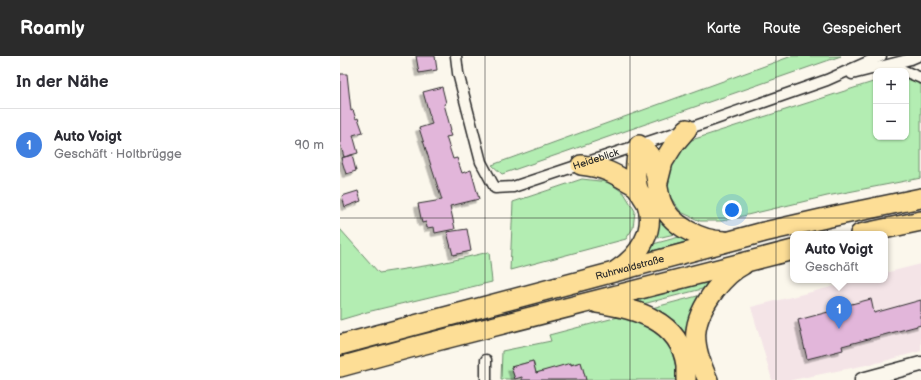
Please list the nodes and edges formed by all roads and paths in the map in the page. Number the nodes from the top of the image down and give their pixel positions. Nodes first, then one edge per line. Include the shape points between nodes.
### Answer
1 (456, 56) edge
2 (880, 56) edge
3 (918, 56) edge
4 (890, 65) junction
5 (921, 78) edge
6 (827, 80) junction
7 (687, 129) junction
8 (639, 145) junction
9 (581, 165) junction
10 (657, 186) junction
11 (637, 187) junction
12 (921, 198) edge
13 (921, 221) edge
14 (874, 231) edge
15 (736, 240) junction
16 (790, 251) edge
17 (756, 259) junction
18 (610, 274) junction
19 (589, 302) junction
20 (340, 346) edge
21 (486, 360) dead end
22 (921, 364) edge
23 (340, 367) edge
24 (486, 380) edge
25 (686, 380) edge
26 (708, 380) edge
27 (862, 380) edge

1 - 9 street, Heideblick via 480,162 495,188 513,187
2 - 6 street, Heideblick
3 - 4 street, Heideblick
4 - 5 street
4 - 6 street, Heideblick
6 - 7 street, Heideblick
7 - 8 street, Heideblick
7 - 10 highway via 663,162
8 - 9 street, Heideblick
8 - 10 highway via 650,155
8 - 11 highway
9 - 11 highway via 616,174
10 - 15 highway via 661,202 676,222 702,237
11 - 18 highway via 649,215 647,234 631,259
12 - 15 highway, Ruhrwaldstraße
13 - 14 highway
15 - 18 highway, Ruhrwaldstraße
16 - 17 highway
17 - 19 highway
17 - 26 highway via 729,274 700,313 696,349
18 - 20 highway, Ruhrwaldstraße
19 - 23 highway
19 - 25 highway via 645,314 669,330 683,352
21 - 24 street
22 - 27 main road

